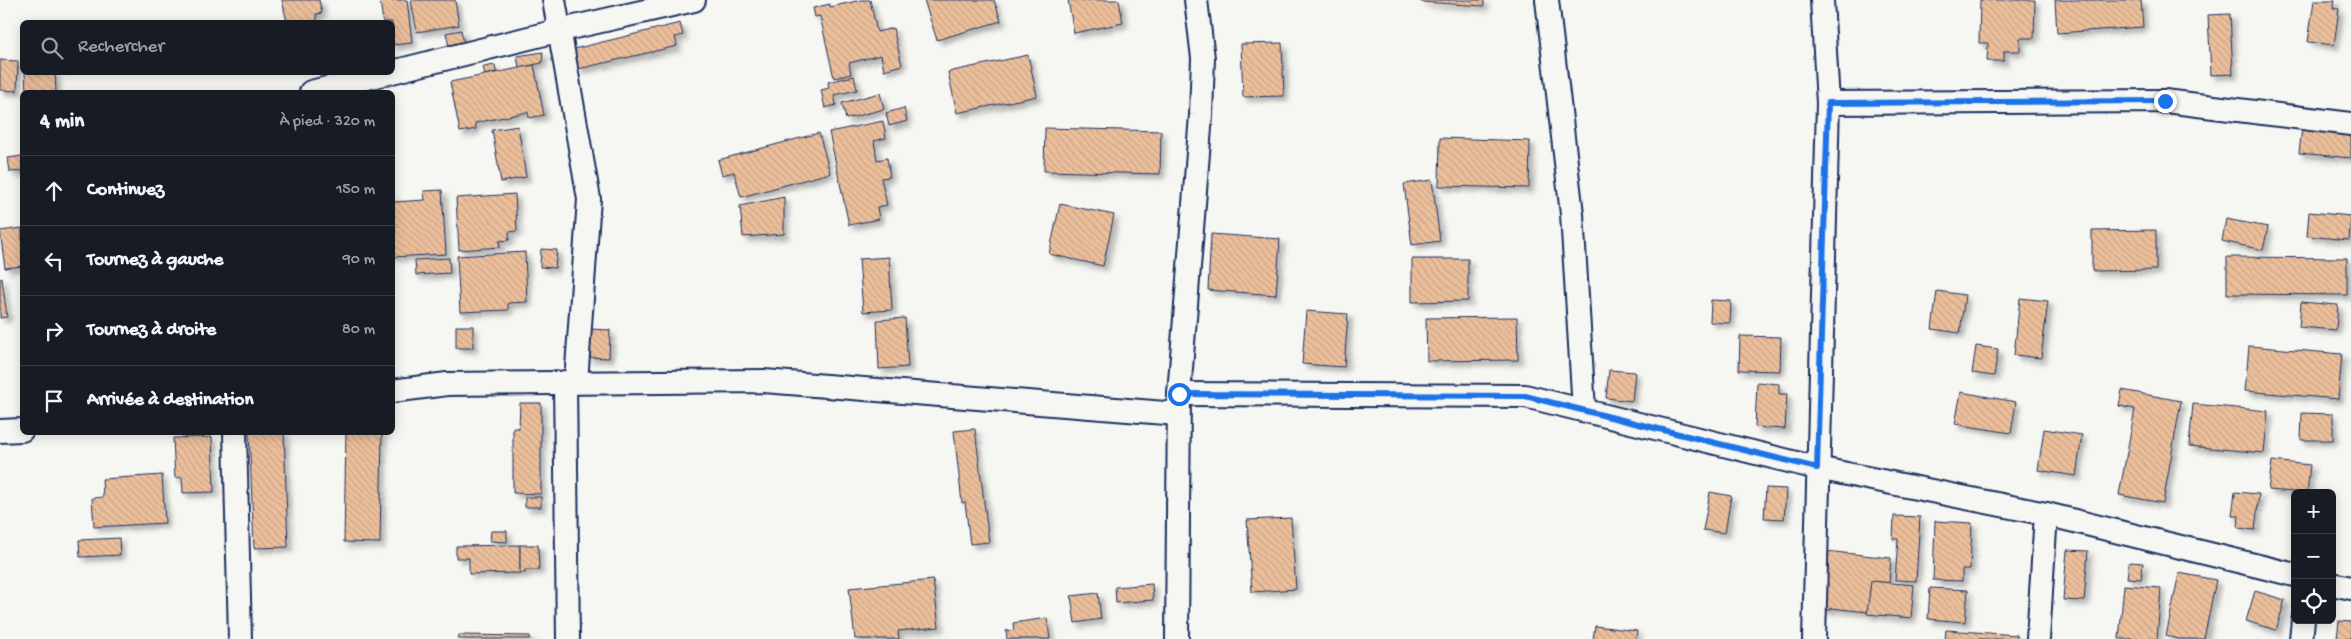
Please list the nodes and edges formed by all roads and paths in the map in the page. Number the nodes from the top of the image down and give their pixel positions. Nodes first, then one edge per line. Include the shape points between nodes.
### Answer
1 (554, 0) edge
2 (694, 0) edge
3 (1196, 0) edge
4 (1548, 0) edge
5 (1822, 0) edge
6 (558, 31) junction
7 (395, 71) edge
8 (380, 75) edge
9 (319, 90) edge
10 (1828, 103) junction
11 (2351, 124) edge
12 (570, 382) junction
13 (395, 391) edge
14 (1179, 404) junction
15 (1584, 410) junction
16 (20, 430) edge
17 (0, 431) edge
18 (235, 435) edge
19 (1817, 468) junction
20 (2046, 514) junction
21 (2291, 574) edge
22 (2336, 585) edge
23 (2351, 588) edge
24 (2303, 624) edge
25 (240, 639) edge
26 (568, 639) edge
27 (1177, 639) edge
28 (1814, 639) edge
29 (2038, 639) edge
30 (2301, 639) edge

1 - 6 street
2 - 6 street
3 - 14 street via 1203,58 1201,115
4 - 15 street via 1572,214
5 - 10 street
6 - 7 street
6 - 12 street via 589,199
8 - 9 street
10 - 11 street via 2165,101
10 - 19 street
12 - 13 street via 447,384
12 - 14 street via 764,381
12 - 26 street
14 - 15 street via 1525,396
14 - 27 street
15 - 19 street
16 - 17 street
18 - 25 street
19 - 20 street
19 - 28 street
20 - 21 street
20 - 29 street
22 - 23 street
24 - 30 street

